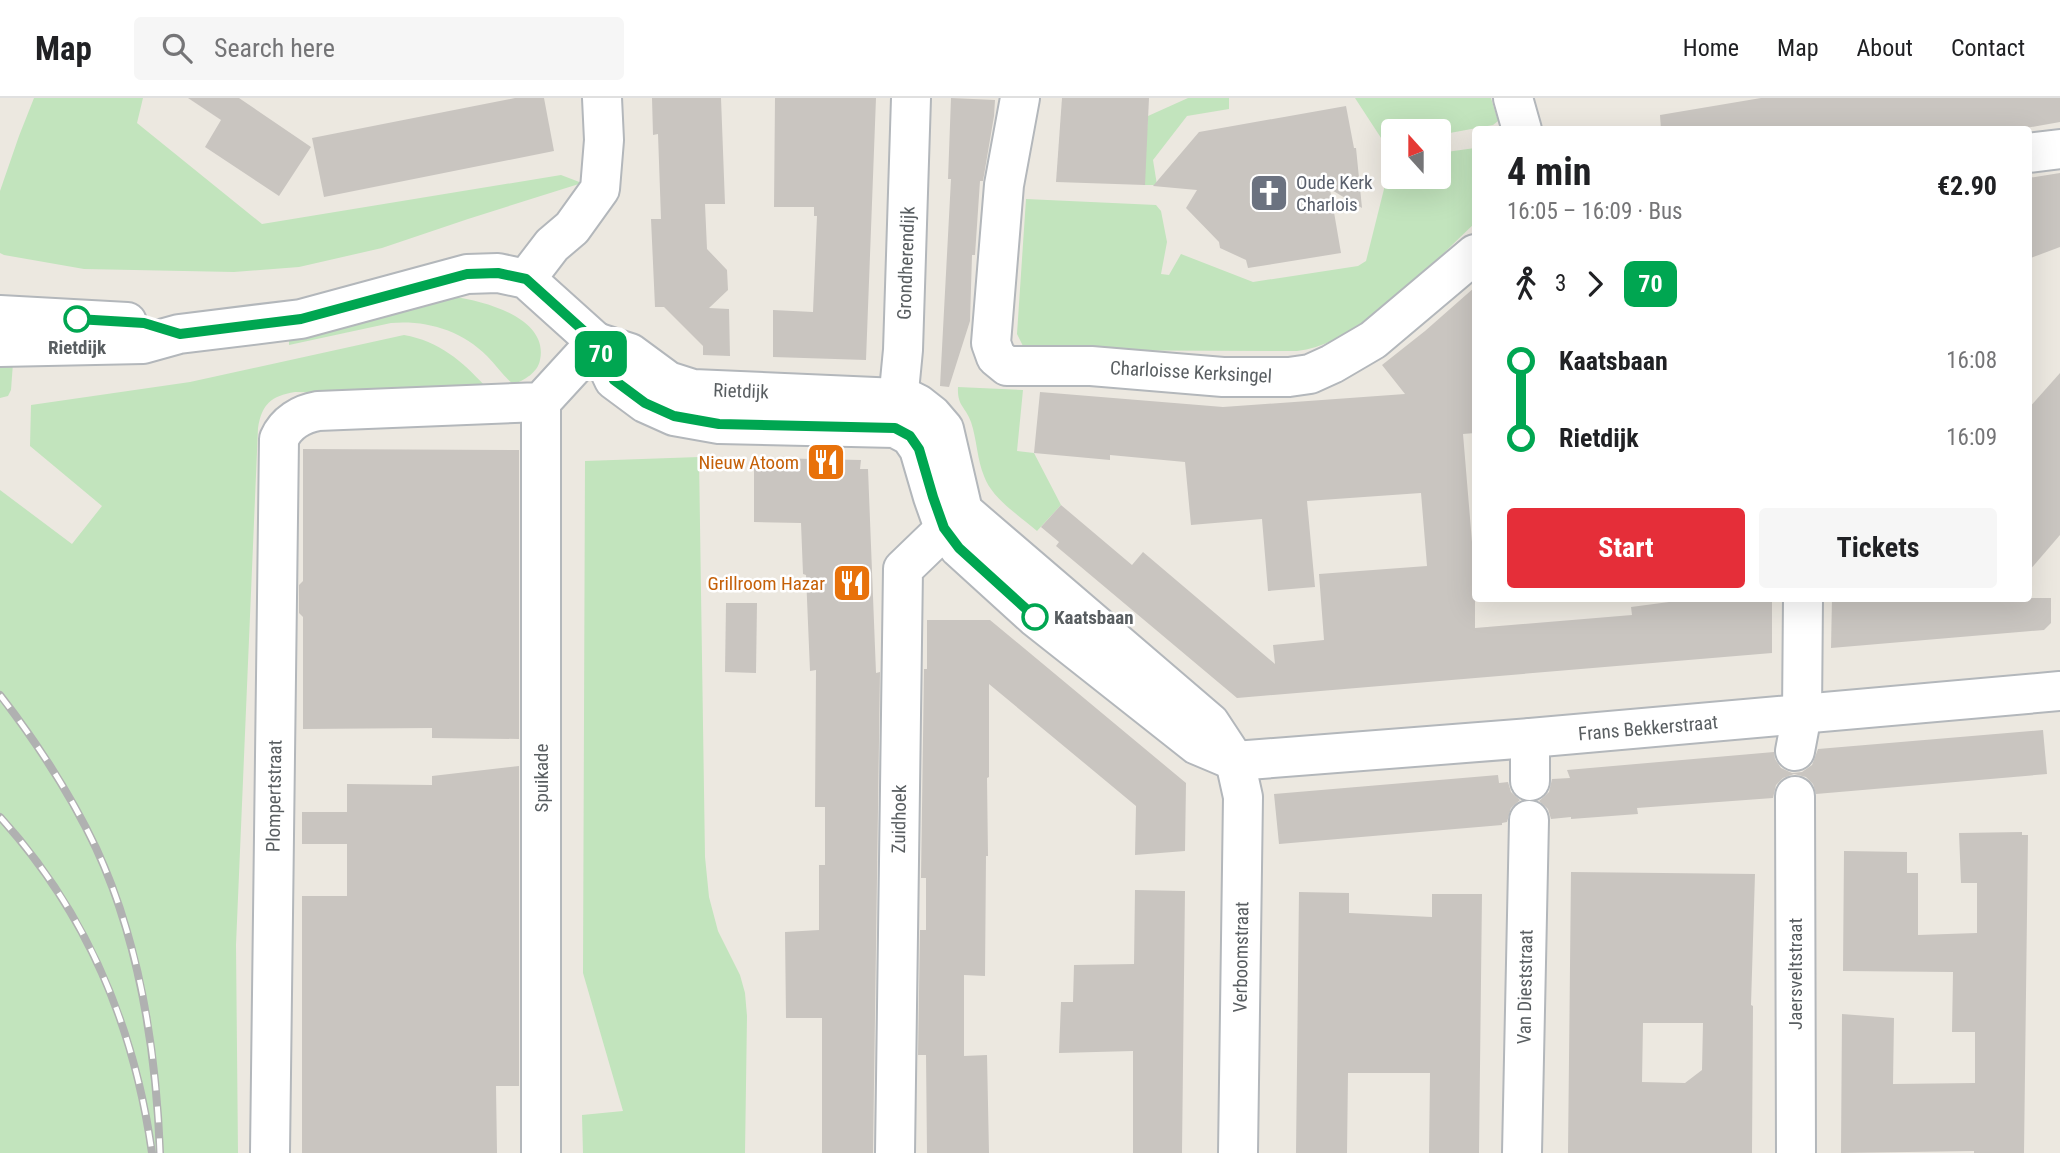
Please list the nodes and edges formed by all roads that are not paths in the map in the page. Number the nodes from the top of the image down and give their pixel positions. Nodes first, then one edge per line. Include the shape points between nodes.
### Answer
1 (602, 98) edge
2 (911, 98) edge
3 (1020, 98) edge
4 (1513, 98) edge
5 (1521, 126) edge
6 (2060, 149) edge
7 (2032, 152) edge
8 (1472, 257) edge
9 (526, 279) junction
10 (0, 315) edge
11 (180, 334) junction
12 (596, 342) junction
13 (0, 346) edge
14 (541, 402) junction
15 (897, 413) junction
16 (954, 519) junction
17 (1803, 602) edge
18 (2060, 691) edge
19 (1802, 714) junction
20 (1531, 738) junction
21 (1795, 751) dead end
22 (1235, 761) junction
23 (1530, 780) dead end
24 (1795, 796) dead end
25 (1529, 820) dead end
26 (270, 1153) edge
27 (541, 1153) edge
28 (895, 1153) edge
29 (1238, 1153) edge
30 (1522, 1153) edge
31 (1796, 1153) edge

1 - 9 street via 600,189
2 - 15 street, Grondherendijk
3 - 8 street, Charloisse Kerksingel via 1004,185 991,343 996,357 1007,366 1091,366 1223,377 1310,373 1373,340
4 - 5 street
6 - 7 street
9 - 11 street via 498,273 467,274 301,319
9 - 12 street, Rietdijk
10 - 11 street via 144,323
11 - 13 street via 143,344
12 - 14 street
12 - 15 street, Rietdijk via 614,380 645,403 674,416 719,424
14 - 26 street, Plompertstraat via 318,411 299,417 279,439
14 - 27 street, Spuikade
15 - 16 street via 908,399 944,429
16 - 22 street via 1210,723
16 - 28 street, Zuidhoek via 903,569
17 - 19 street
18 - 19 street, Frans Bekkerstraat
19 - 20 street, Frans Bekkerstraat
19 - 21 street
20 - 22 street, Frans Bekkerstraat
20 - 23 street
22 - 29 street, Verboomstraat via 1242,797
24 - 31 street, Jaersveltstraat
25 - 30 street, Van Dieststraat

